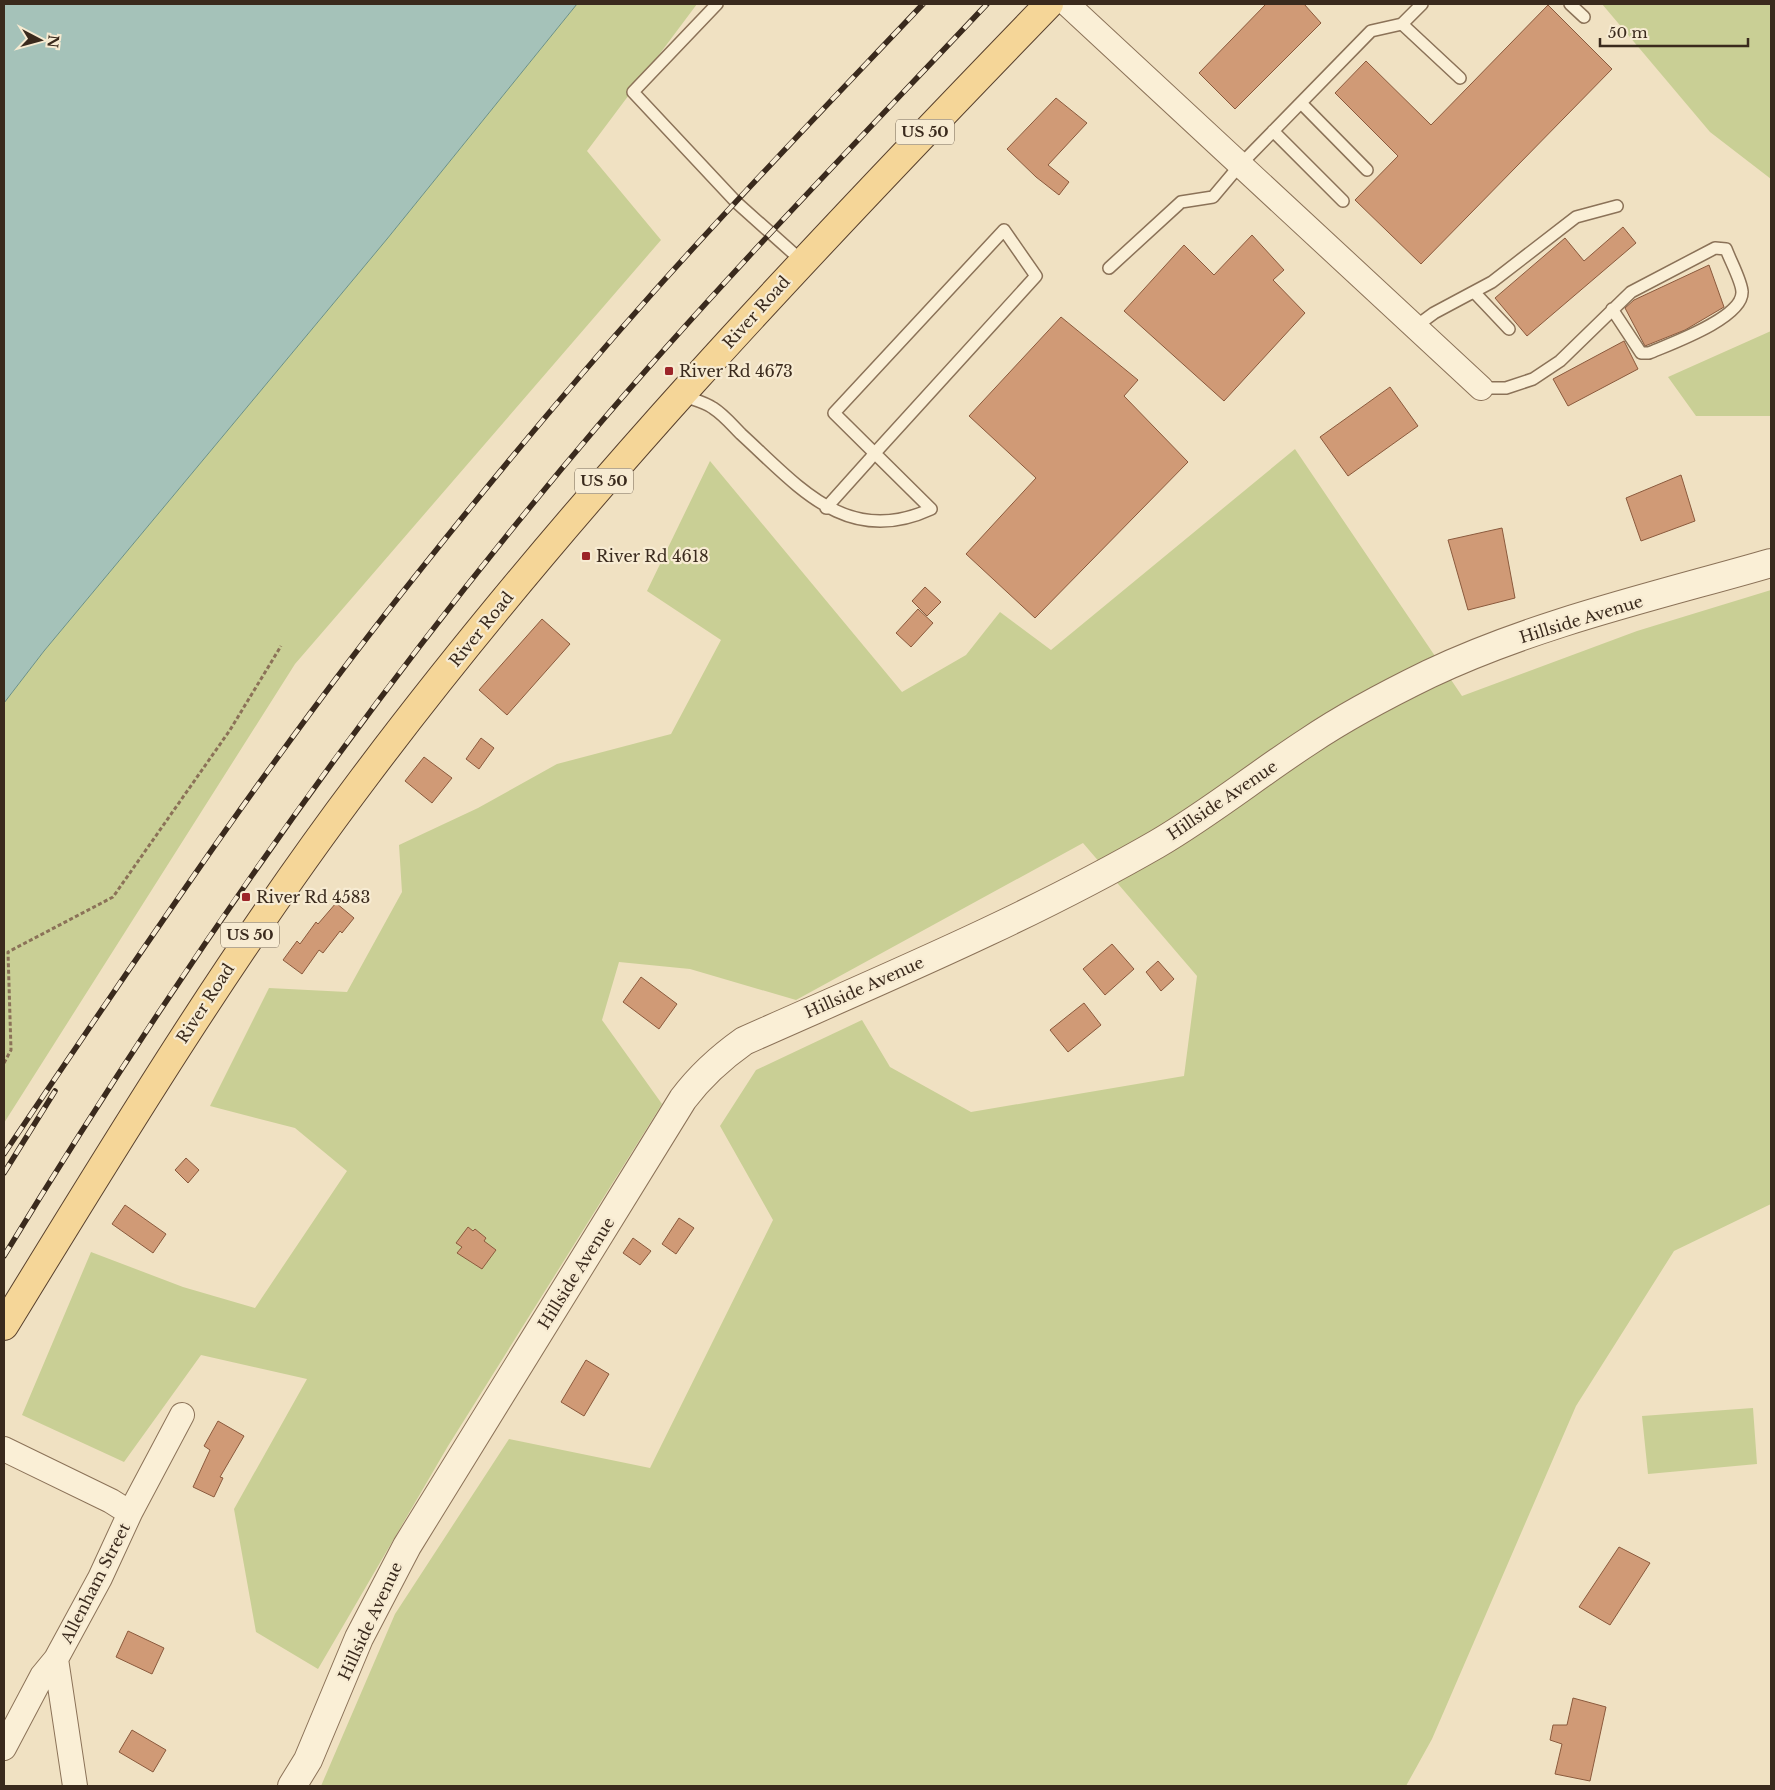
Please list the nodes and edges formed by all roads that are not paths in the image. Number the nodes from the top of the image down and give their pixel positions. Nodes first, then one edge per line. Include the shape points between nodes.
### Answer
1 (717, 4) edge
2 (1049, 4) edge
3 (1067, 4) edge
4 (1422, 4) edge
5 (1570, 4) edge
6 (1584, 17) dead end
7 (1402, 24) junction
8 (1460, 78) dead end
9 (1301, 103) junction
10 (1273, 132) junction
11 (1240, 165) junction
12 (1367, 170) dead end
13 (1343, 201) dead end
14 (1617, 206) dead end
15 (802, 261) junction
16 (1109, 268) dead end
17 (1474, 292) junction
18 (1612, 309) junction
19 (1415, 326) junction
20 (1509, 329) dead end
21 (1481, 388) joint
22 (681, 395) junction
23 (874, 454) junction
24 (826, 508) junction
25 (1771, 563) edge
26 (4, 1326) edge
27 (182, 1415) dead end
28 (4, 1449) edge
29 (130, 1513) junction
30 (56, 1659) junction
31 (4, 1748) edge
32 (75, 1786) edge
33 (292, 1786) edge

1 - 15 lane via 633,92 736,202
2 - 15 main road, River Road / US 50
3 - 11 street
4 - 7 lane
5 - 6 lane
7 - 8 lane
7 - 9 lane via 1371,31
9 - 10 lane
9 - 12 lane
10 - 11 lane
10 - 13 lane
11 - 16 lane via 1213,197 1181,202
11 - 19 street
14 - 17 lane via 1576,216 1492,282
15 - 22 main road, River Road / US 50
17 - 19 lane
17 - 20 lane
18 - 18 lane via 1631,292 1716,248 1726,249 1742,292 1740,303 1724,318 1649,353 1641,353
18 - 21 lane via 1560,361 1533,379 1506,388
19 - 21 street
22 - 24 lane via 713,407 792,481
22 - 26 main road, River Road / US 50 via 604,481 478,633 340,810 258,923 160,1072
23 - 23 lane via 1036,276 1004,230 834,413
23 - 24 lane
23 - 24 lane via 931,509 914,517 888,522 857,520
25 - 33 street, Hillside Avenue via 1572,620 1504,643 1430,674 1312,738 1160,842 1065,894 744,1041 721,1057 700,1076 683,1099 407,1546 359,1638 308,1760
27 - 29 street, Allenham Street
28 - 29 street via 112,1501
29 - 30 street, Allenham Street via 100,1578
30 - 31 street, Allenham Street via 42,1676
30 - 32 street

